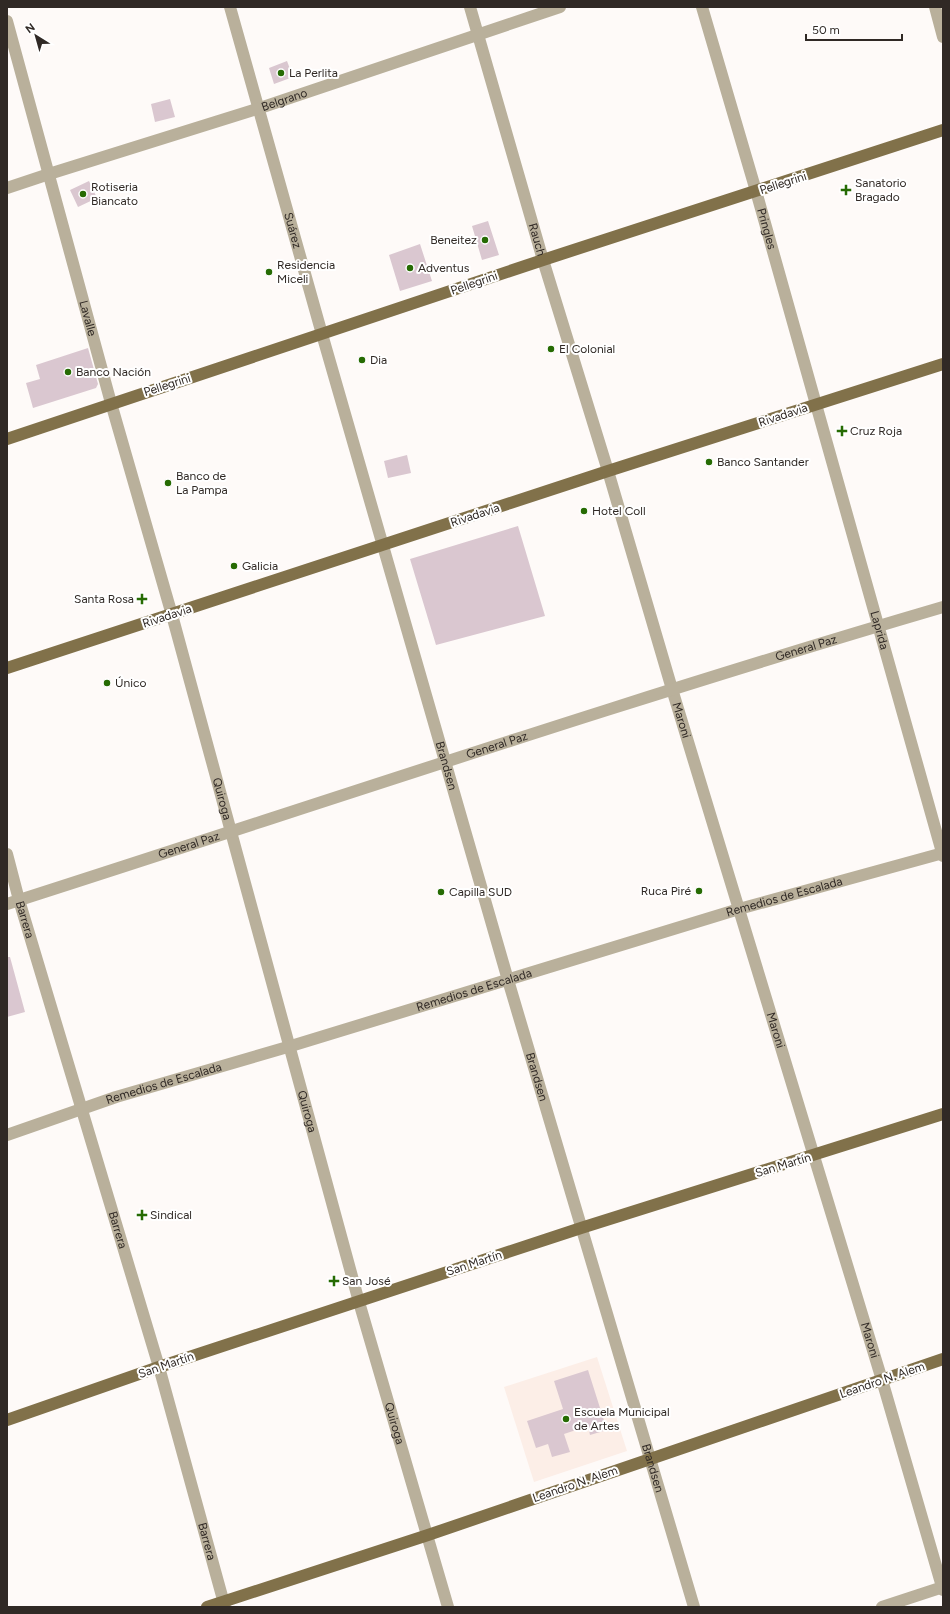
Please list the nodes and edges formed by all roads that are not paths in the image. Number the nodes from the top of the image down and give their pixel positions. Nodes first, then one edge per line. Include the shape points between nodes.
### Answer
1 (230, 7) edge
2 (470, 7) edge
3 (560, 7) edge
4 (702, 7) edge
5 (935, 7) edge
6 (7, 21) edge
7 (479, 34) junction
8 (943, 37) edge
9 (260, 108) junction
10 (943, 130) edge
11 (49, 174) junction
12 (7, 188) edge
13 (756, 191) junction
14 (543, 260) junction
15 (322, 334) junction
16 (943, 364) edge
17 (111, 403) junction
18 (816, 405) junction
19 (7, 439) edge
20 (608, 471) junction
21 (383, 545) junction
22 (943, 607) edge
23 (172, 615) junction
24 (877, 626) junction
25 (7, 668) edge
26 (672, 690) junction
27 (446, 761) junction
28 (231, 830) junction
29 (7, 854) edge
30 (943, 854) edge
31 (19, 900) junction
32 (7, 904) edge
33 (739, 909) junction
34 (508, 980) junction
35 (290, 1046) junction
36 (82, 1109) junction
37 (943, 1114) edge
38 (7, 1136) edge
39 (813, 1155) junction
40 (581, 1228) junction
41 (359, 1302) junction
42 (943, 1359) edge
43 (159, 1367) junction
44 (882, 1380) junction
45 (7, 1420) edge
46 (650, 1458) junction
47 (428, 1535) junction
48 (943, 1588) edge
49 (224, 1604) edge
50 (207, 1607) edge
51 (448, 1607) edge
52 (694, 1607) edge
53 (882, 1607) edge

1 - 9 street, Suárez
2 - 7 street, Rauch
3 - 7 street, Belgrano
4 - 13 street, Pringles
5 - 8 street
6 - 11 street, Lavalle
7 - 9 street, Belgrano
7 - 14 street, Rauch
9 - 11 street, Belgrano
9 - 15 street, Suárez
10 - 13 main road, Pellegrini
11 - 12 street, Belgrano
11 - 17 street, Lavalle
13 - 14 main road, Pellegrini
13 - 18 street, Pringles
14 - 15 main road, Pellegrini
14 - 20 street, Rauch
15 - 17 main road, Pellegrini
15 - 21 street, Suárez
16 - 18 main road, Rivadavia
17 - 19 main road, Pellegrini
17 - 23 street, Lavalle
18 - 20 main road, Rivadavia
18 - 24 street, Laprida
20 - 21 main road, Rivadavia
20 - 26 street, Maroni
21 - 23 main road, Rivadavia
21 - 27 street, Brandsen
22 - 24 street, General Paz
23 - 25 main road, Rivadavia
23 - 28 street, Quiroga
24 - 26 street, General Paz
24 - 30 street, Laprida
26 - 27 street, General Paz
26 - 33 street, Maroni
27 - 28 street, General Paz
27 - 34 street, Brandsen
28 - 31 street, General Paz
28 - 35 street, Quiroga
29 - 31 street, Barrera
30 - 33 street, Remedios de Escalada
31 - 32 street, General Paz
31 - 36 street, Barrera
33 - 34 street, Remedios de Escalada
33 - 39 street, Maroni
34 - 35 street, Remedios de Escalada
34 - 40 street, Brandsen
35 - 36 street, Remedios de Escalada
35 - 41 street, Quiroga
36 - 38 street, Remedios de Escalada
36 - 43 street, Barrera
37 - 39 main road, San Martín
39 - 40 main road, San Martín
39 - 44 street, Maroni
40 - 41 main road, San Martín
40 - 46 street, Brandsen
41 - 43 main road, San Martín
41 - 47 street, Quiroga
42 - 44 main road, Leandro N. Alem
43 - 45 main road, San Martín
43 - 49 street, Barrera
44 - 46 main road, Leandro N. Alem
44 - 48 street, Maroni
46 - 47 main road, Leandro N. Alem
46 - 52 street, Brandsen
47 - 49 main road, Leandro N. Alem
47 - 51 street, Quiroga
48 - 53 street
49 - 50 main road, Leandro N. Alem

